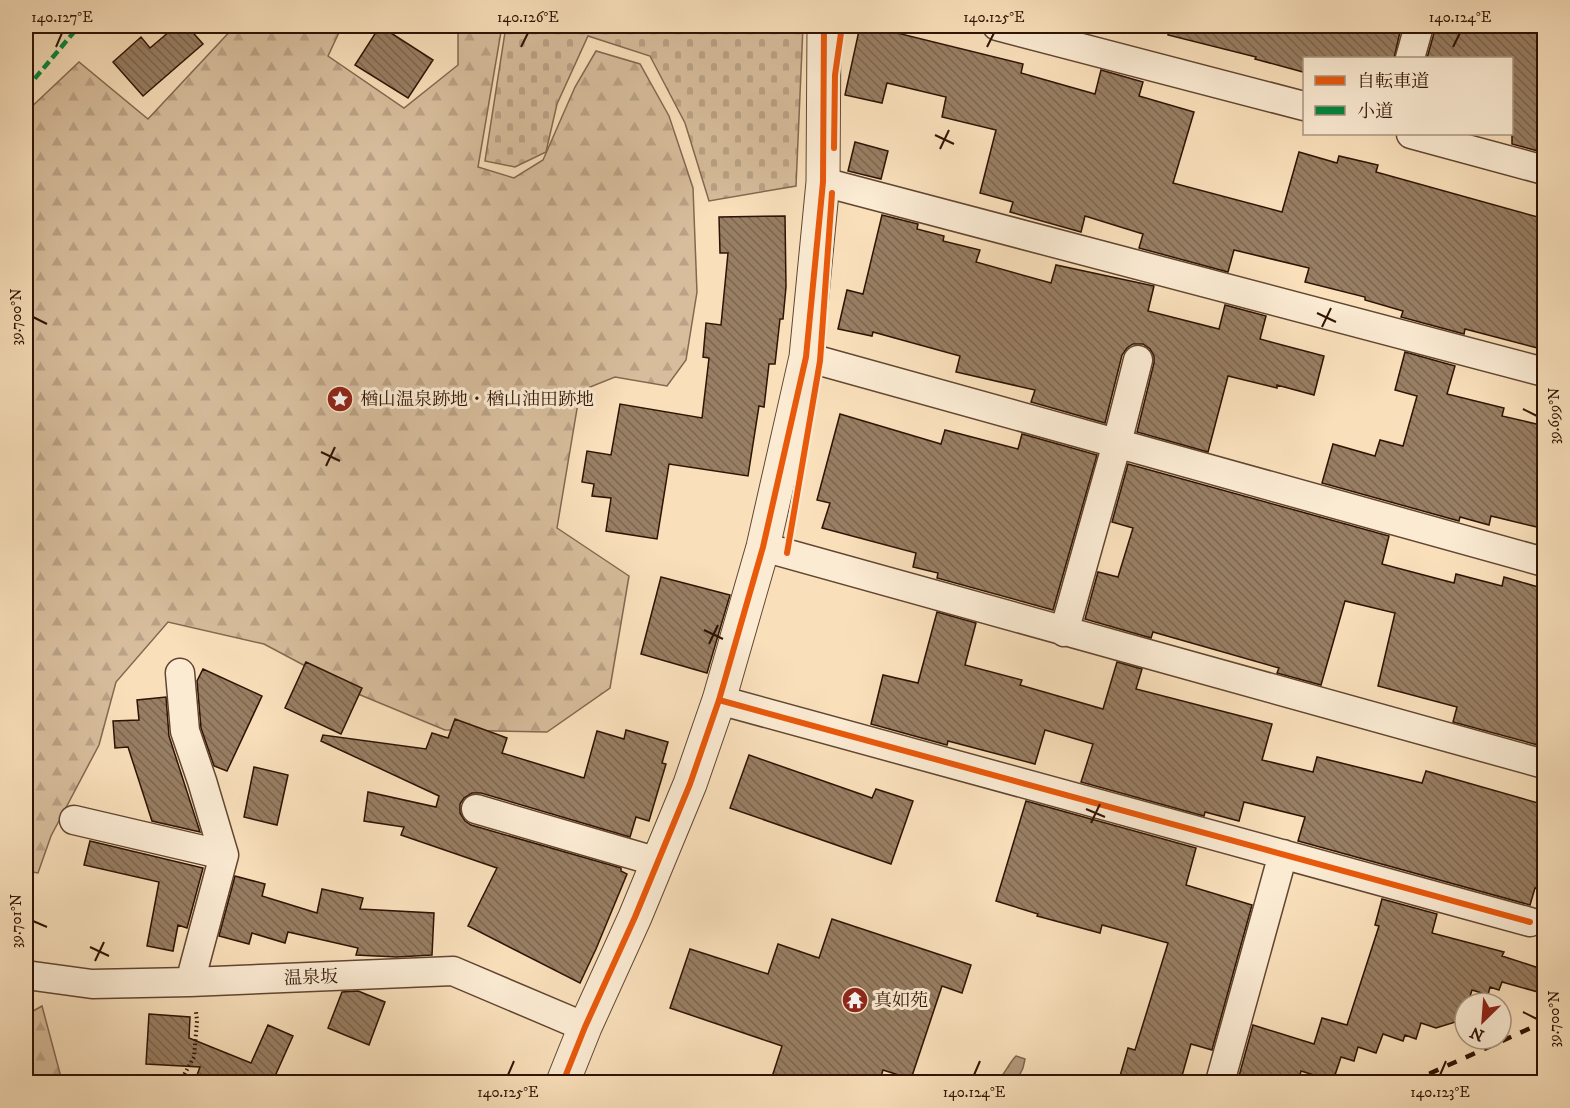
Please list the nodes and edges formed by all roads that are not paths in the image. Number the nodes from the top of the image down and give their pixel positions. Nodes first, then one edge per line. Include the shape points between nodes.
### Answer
1 (824, 26) edge
2 (997, 26) edge
3 (1419, 26) edge
4 (1410, 57) edge
5 (1303, 105) edge
6 (1415, 135) edge
7 (1545, 170) edge
8 (823, 182) junction
9 (806, 357) junction
10 (1138, 360) dead end
11 (1545, 372) edge
12 (1117, 444) junction
13 (763, 547) junction
14 (1545, 562) edge
15 (1064, 632) junction
16 (180, 673) dead end
17 (719, 700) junction
18 (1545, 764) edge
19 (476, 809) dead end
20 (74, 820) dead end
21 (1284, 854) junction
22 (224, 855) junction
23 (658, 862) junction
24 (1530, 922) dead end
25 (26, 975) edge
26 (190, 982) junction
27 (585, 1027) junction
28 (563, 1083) edge
29 (1220, 1083) edge

1 - 8 street
2 - 5 street
3 - 4 street
6 - 7 street
8 - 9 street
8 - 11 street
9 - 12 street
9 - 13 street
10 - 12 street
12 - 14 street
12 - 15 street
13 - 15 street
13 - 17 street
15 - 18 street
16 - 22 street via 185,731
17 - 21 street
17 - 23 street
19 - 23 street
20 - 22 street
21 - 24 street
21 - 29 street
22 - 26 street
23 - 27 street
25 - 26 street, 温泉坂 via 92,984
26 - 27 street, 温泉坂 via 453,971
27 - 28 street

